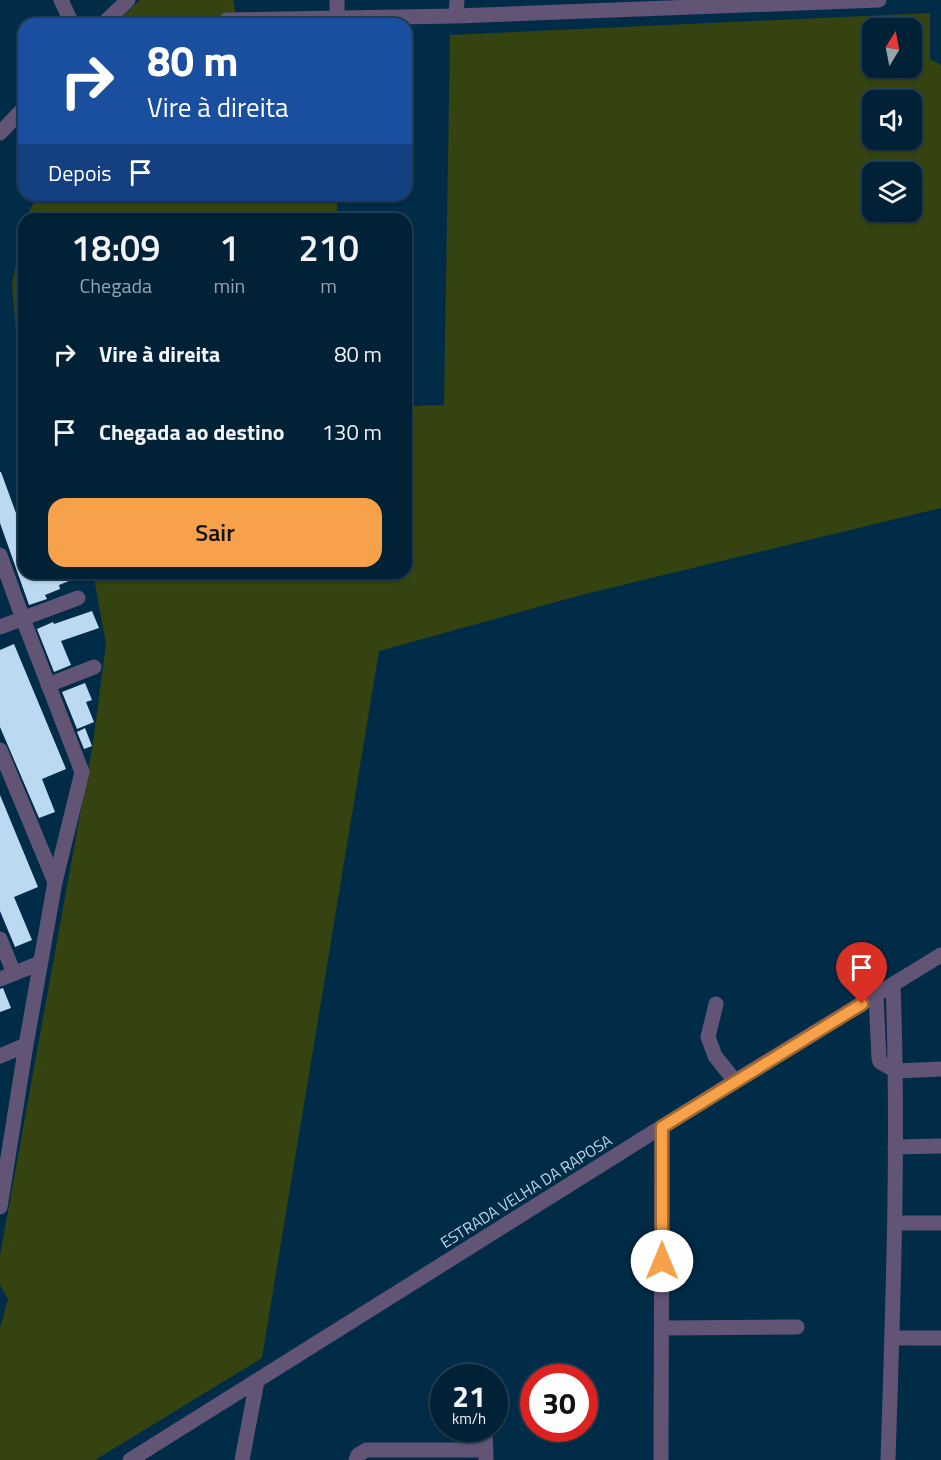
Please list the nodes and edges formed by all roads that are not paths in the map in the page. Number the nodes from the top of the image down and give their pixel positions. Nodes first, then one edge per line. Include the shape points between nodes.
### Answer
1 (62, 0) edge
2 (128, 0) edge
3 (337, 0) edge
4 (457, 0) edge
5 (879, 0) edge
6 (844, 1) edge
7 (710, 3) edge
8 (583, 6) edge
9 (456, 16) junction
10 (70, 18) edge
11 (109, 18) edge
12 (337, 18) edge
13 (412, 19) edge
14 (18, 114) edge
15 (0, 133) edge
16 (0, 555) edge
17 (78, 598) dead end
18 (23, 619) junction
19 (0, 627) edge
20 (94, 667) dead end
21 (48, 685) junction
22 (0, 750) edge
23 (55, 882) junction
24 (0, 939) edge
25 (941, 955) edge
26 (40, 963) junction
27 (7, 976) edge
28 (893, 984) junction
29 (876, 995) junction
30 (716, 1004) dead end
31 (26, 1045) junction
32 (0, 1056) edge
33 (941, 1069) edge
34 (896, 1071) junction
35 (735, 1081) junction
36 (662, 1127) junction
37 (7, 1130) edge
38 (941, 1146) edge
39 (895, 1147) junction
40 (0, 1207) edge
41 (895, 1223) junction
42 (941, 1223) edge
43 (797, 1327) dead end
44 (662, 1328) junction
45 (892, 1338) junction
46 (941, 1338) edge
47 (257, 1381) junction
48 (403, 1455) edge
49 (486, 1455) edge
50 (130, 1460) edge
51 (242, 1460) edge
52 (356, 1460) edge
53 (661, 1460) edge
54 (888, 1460) edge

1 - 10 street
2 - 11 street
3 - 12 street
4 - 9 street
5 - 6 street
6 - 7 street
7 - 8 street
8 - 9 street
9 - 13 street
14 - 15 street
16 - 18 street
17 - 18 street
18 - 19 street
18 - 21 street
20 - 21 street
21 - 23 street via 82,772
22 - 23 street
23 - 26 street
24 - 27 street
25 - 28 street, ESTRADA VELHA DA RAPOSA
26 - 27 street
26 - 31 street
28 - 29 street, ESTRADA VELHA DA RAPOSA
28 - 34 street
29 - 34 street via 880,1062
29 - 35 street, ESTRADA VELHA DA RAPOSA
30 - 35 street via 708,1036 715,1056
31 - 32 street
31 - 37 street
33 - 34 street
34 - 39 street
35 - 36 street, ESTRADA VELHA DA RAPOSA
36 - 44 street
36 - 47 street, ESTRADA VELHA DA RAPOSA
37 - 40 street
38 - 39 street
39 - 41 street
41 - 42 street
41 - 45 street
43 - 44 street
44 - 53 street
45 - 46 street
45 - 54 street
47 - 50 street, ESTRADA VELHA DA RAPOSA
47 - 51 street
48 - 49 street
48 - 52 street via 366,1450

